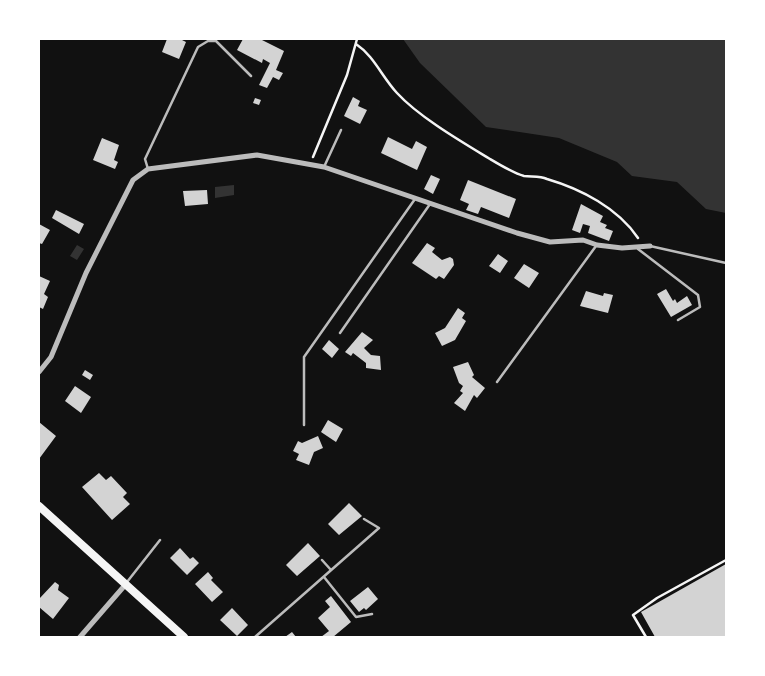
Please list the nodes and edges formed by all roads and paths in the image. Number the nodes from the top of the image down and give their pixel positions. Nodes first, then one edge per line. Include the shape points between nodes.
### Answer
1 (357, 39) edge
2 (356, 44) junction
3 (251, 76) dead end
4 (341, 130) dead end
5 (310, 164) junction
6 (324, 167) junction
7 (148, 169) junction
8 (416, 198) junction
9 (431, 203) junction
10 (597, 245) junction
11 (635, 246) junction
12 (643, 246) junction
13 (650, 246) joint
14 (726, 263) edge
15 (678, 320) dead end
16 (340, 332) dead end
17 (39, 372) edge
18 (497, 382) dead end
19 (304, 425) dead end
20 (39, 506) edge
21 (364, 519) dead end
22 (160, 540) dead end
23 (322, 560) dead end
24 (726, 560) edge
25 (331, 570) junction
26 (324, 577) junction
27 (126, 584) junction
28 (372, 614) dead end
29 (80, 637) edge
30 (184, 637) edge
31 (255, 637) edge
32 (646, 637) edge

1 - 2 path
2 - 5 path via 347,75
2 - 12 path via 366,51 397,93 419,112 492,161 522,176 545,178 593,199 613,211 631,228
3 - 7 lane via 216,41 208,41 198,47 146,159
4 - 6 lane
5 - 6 street
5 - 7 street via 256,155
6 - 8 street
7 - 17 street via 133,180 86,273 51,357
8 - 9 street
8 - 19 lane via 304,357
9 - 10 street via 550,242 583,240
9 - 16 lane
10 - 11 street
10 - 18 lane
11 - 12 street
11 - 15 lane via 698,295 700,307
12 - 13 street
13 - 14 lane
20 - 27 main road
21 - 25 lane via 379,528
22 - 27 lane
23 - 25 lane
24 - 32 path via 633,615
25 - 26 lane
26 - 28 lane via 356,617
26 - 31 lane
27 - 29 street
27 - 30 main road

